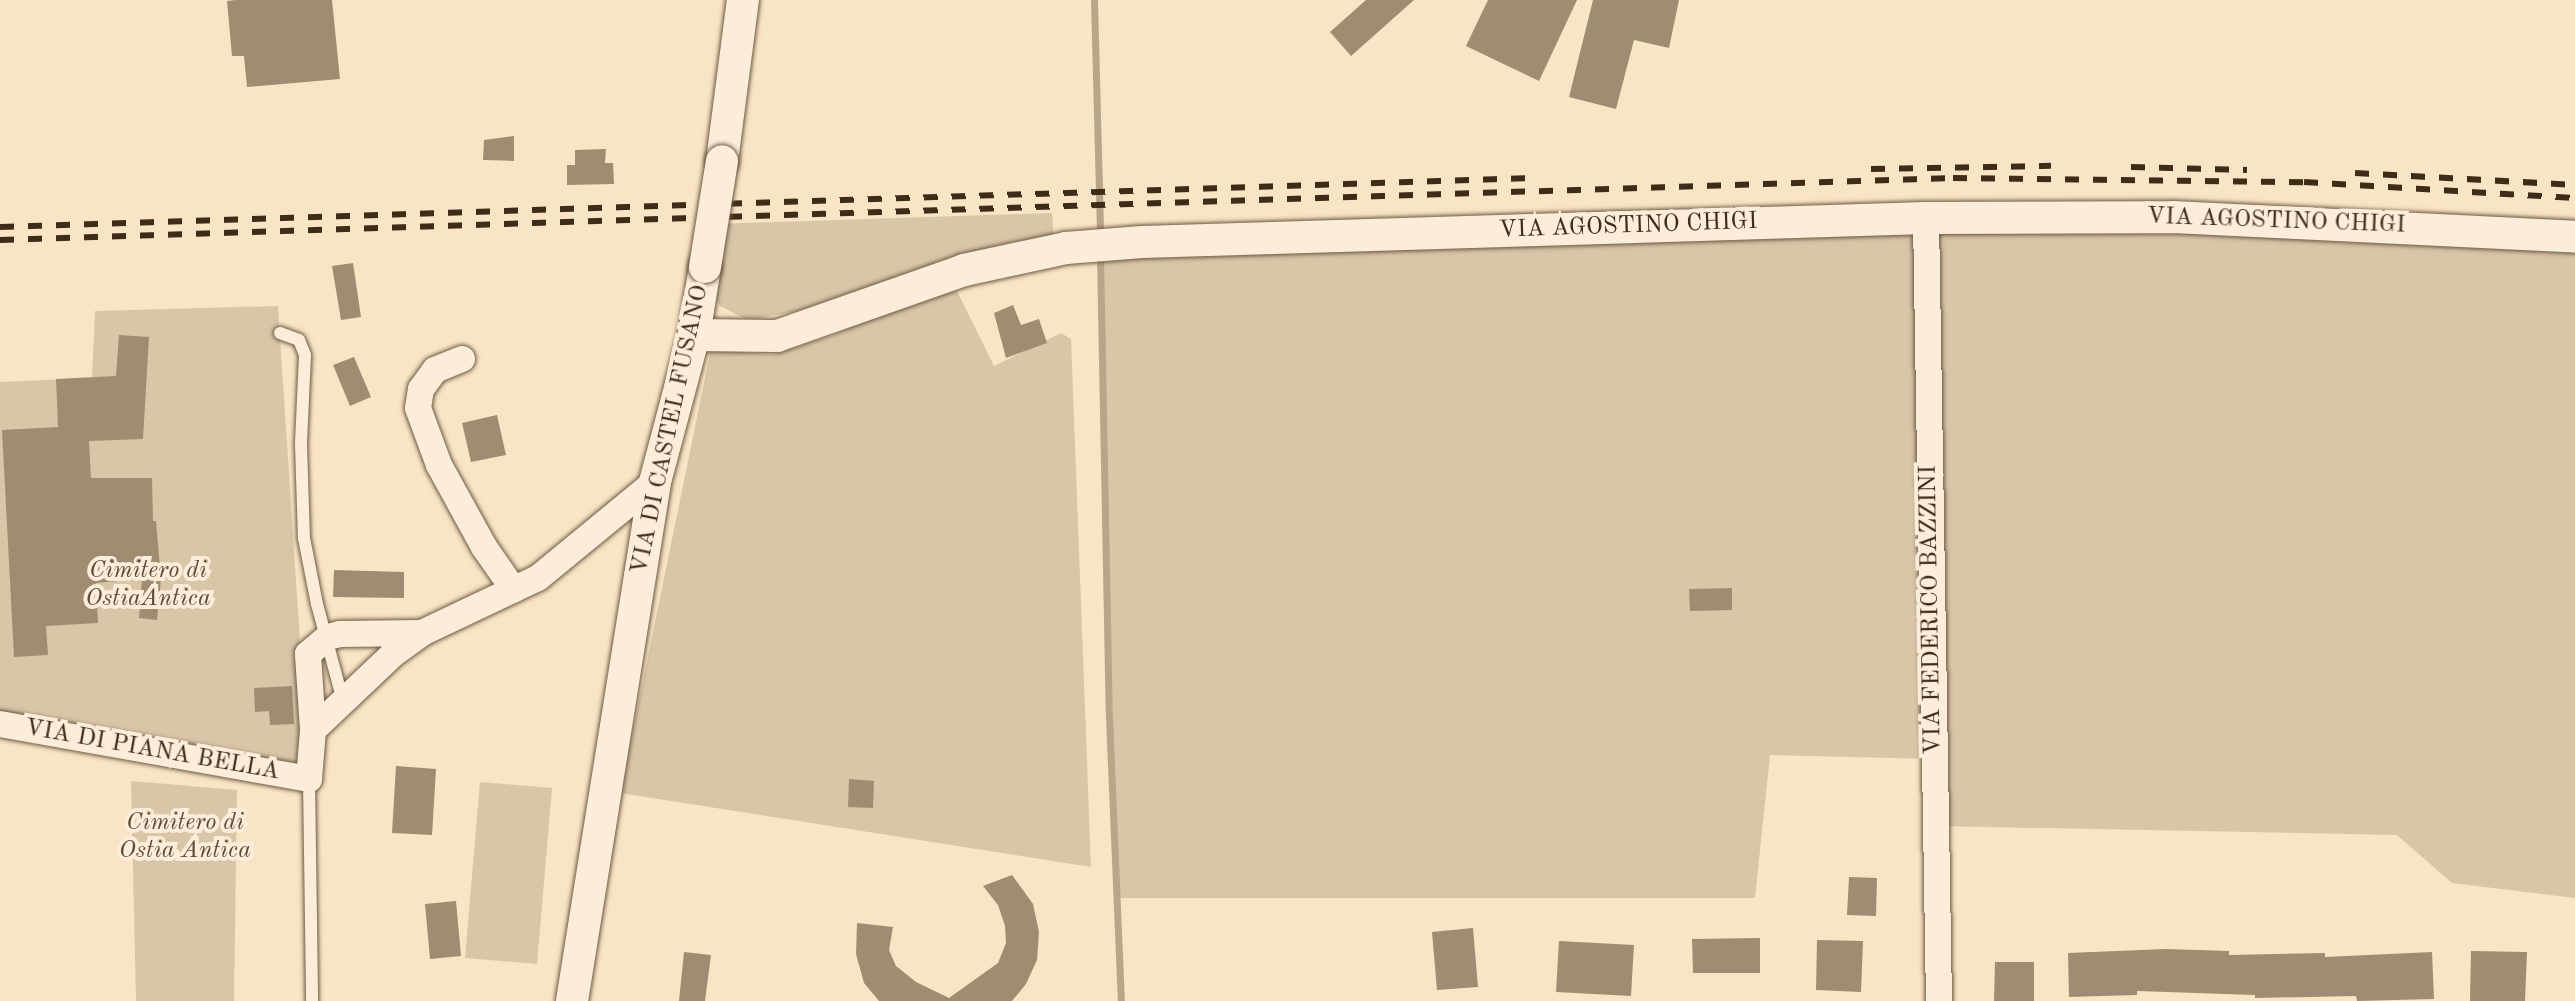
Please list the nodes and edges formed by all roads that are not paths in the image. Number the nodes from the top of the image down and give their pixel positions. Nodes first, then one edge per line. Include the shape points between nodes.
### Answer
1 (743, 0) edge
2 (1926, 218) junction
3 (2575, 237) edge
4 (280, 333) dead end
5 (694, 335) junction
6 (462, 359) dead end
7 (655, 482) junction
8 (514, 590) junction
9 (422, 633) junction
10 (313, 655) junction
11 (343, 701) junction
12 (0, 724) edge
13 (313, 730) junction
14 (309, 779) junction
15 (312, 1001) edge
16 (572, 1001) edge
17 (1939, 1001) edge

1 - 5 street, VIA DI CASTEL FUSANO, bridge
2 - 3 street, VIA AGOSTINO CHIGI via 2173,217
2 - 5 street, VIA AGOSTINO CHIGI via 1066,248 964,270 777,336
2 - 17 street, VIA FEDERICO BAZZINI
4 - 10 lane via 299,340 305,355 301,444 304,538 317,604
5 - 7 street, VIA DI CASTEL FUSANO
6 - 8 street via 435,370 421,389 418,408 439,465
7 - 8 street via 538,578
7 - 16 street, VIA DI CASTEL FUSANO
8 - 9 street
9 - 10 street
9 - 11 street
10 - 11 lane via 335,680
10 - 13 street, VIA DI PIANA BELLA
11 - 13 street
12 - 14 street, VIA DI PIANA BELLA
13 - 14 street, VIA DI PIANA BELLA
14 - 15 lane

